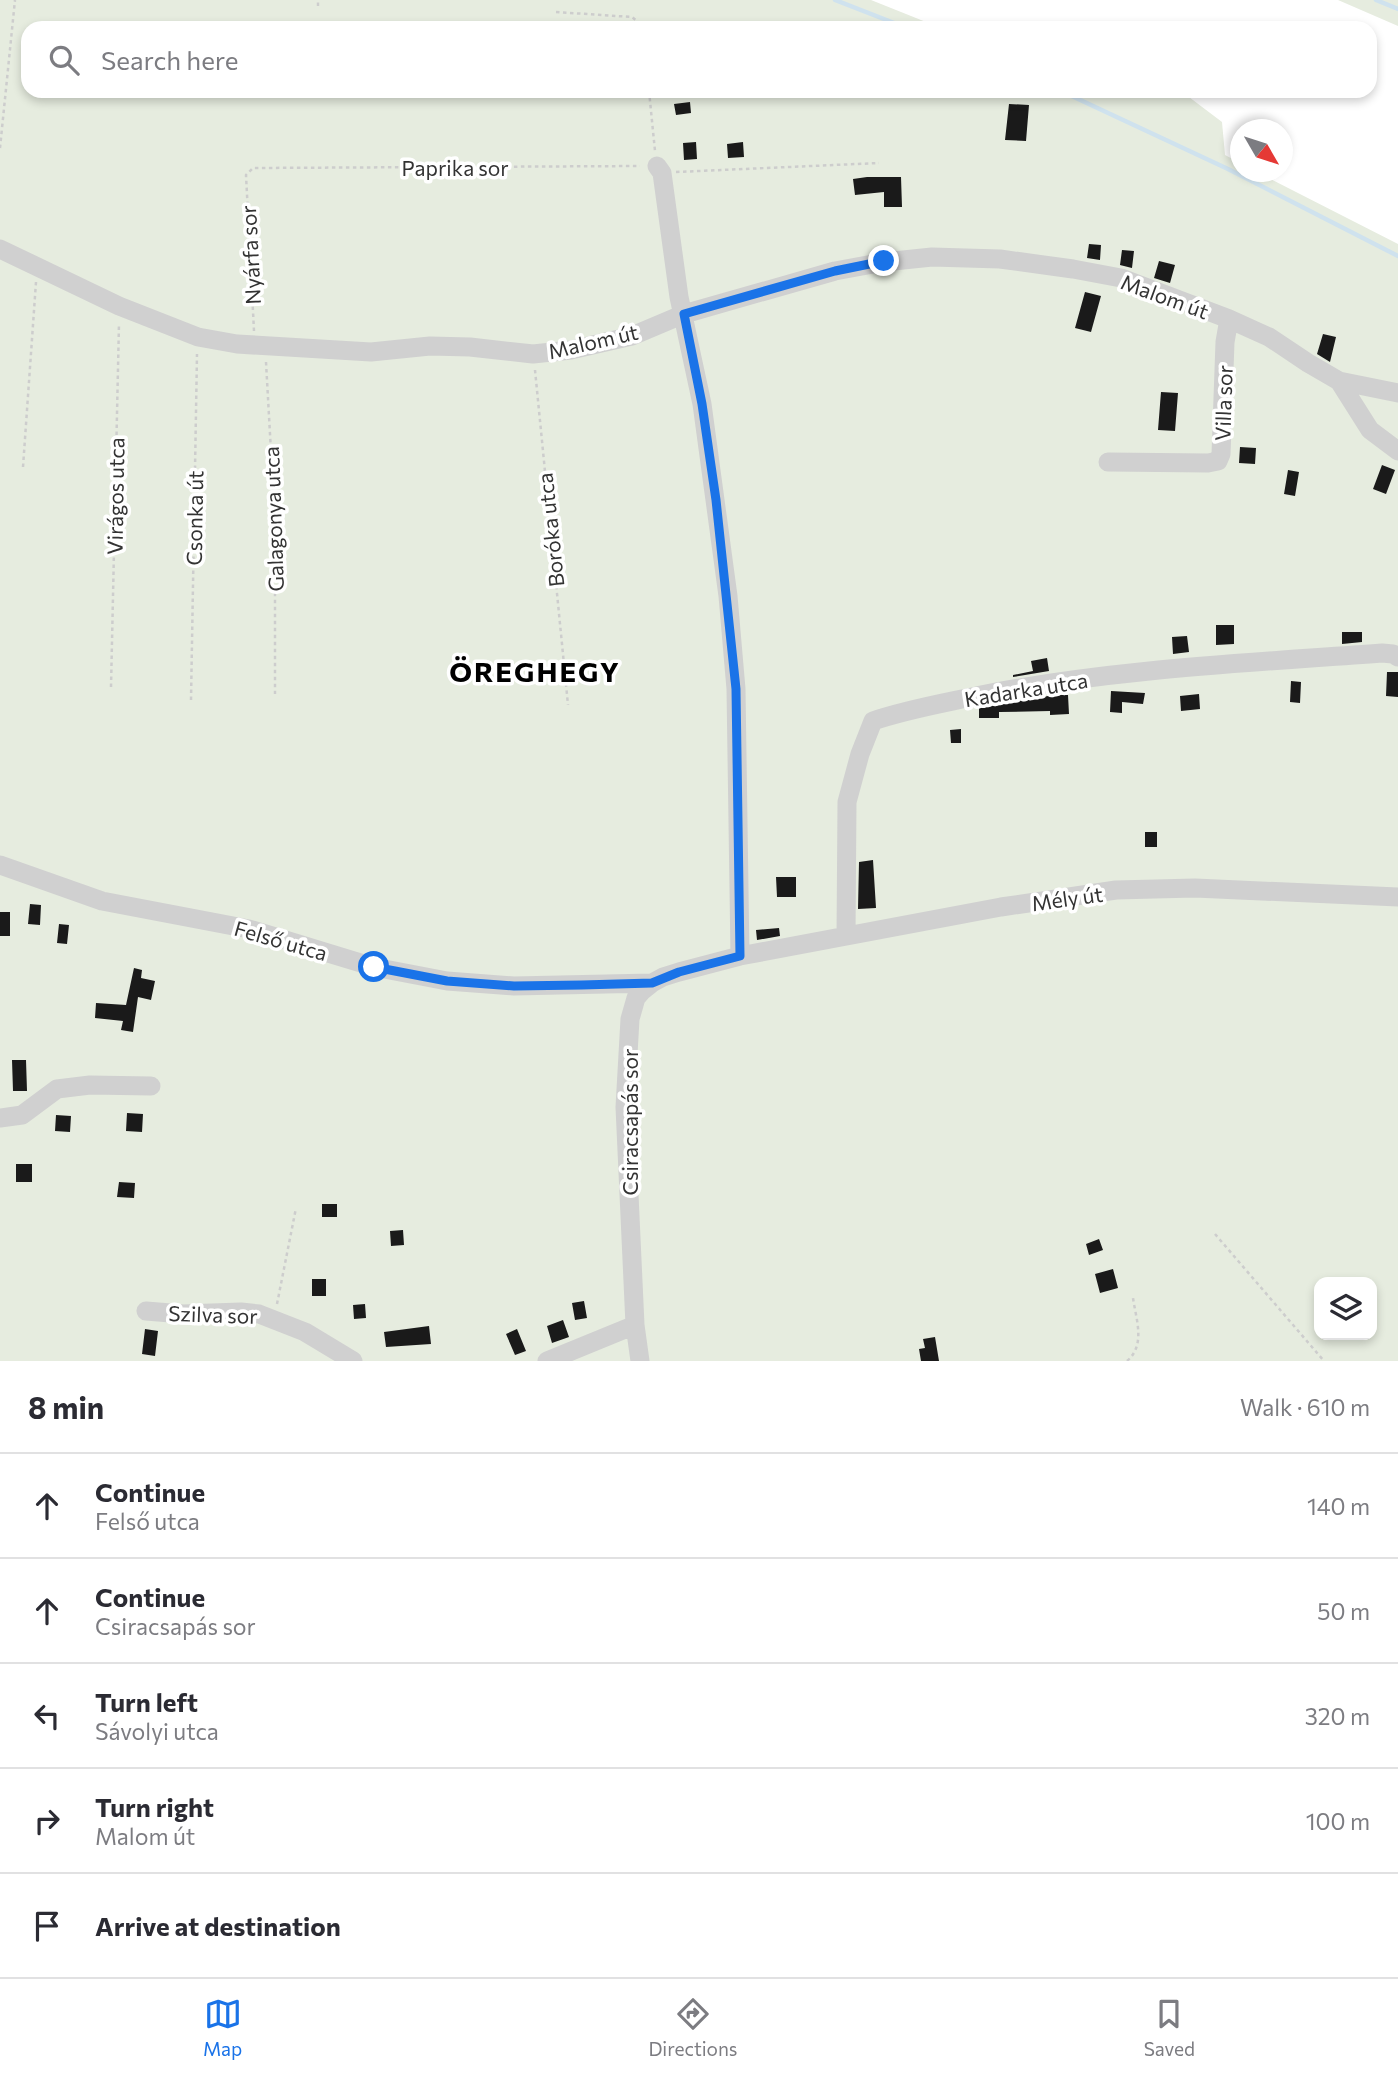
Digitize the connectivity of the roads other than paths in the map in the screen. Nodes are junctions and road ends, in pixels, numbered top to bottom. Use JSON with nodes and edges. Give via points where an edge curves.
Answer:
{"nodes":[{"id":1,"x":659,"y":169,"type":"road end"},
{"id":2,"x":0,"y":249,"type":"edge"},
{"id":3,"x":684,"y":314,"type":"junction"},
{"id":4,"x":1229,"y":319,"type":"junction"},
{"id":5,"x":1339,"y":381,"type":"junction"},
{"id":6,"x":1398,"y":393,"type":"edge"},
{"id":7,"x":1398,"y":451,"type":"edge"},
{"id":8,"x":1108,"y":462,"type":"dead end"},
{"id":9,"x":1398,"y":657,"type":"edge"},
{"id":10,"x":0,"y":865,"type":"edge"},
{"id":11,"x":1398,"y":897,"type":"edge"},
{"id":12,"x":846,"y":936,"type":"junction"},
{"id":13,"x":740,"y":956,"type":"junction"},
{"id":14,"x":652,"y":983,"type":"junction"},
{"id":15,"x":151,"y":1086,"type":"dead end"},
{"id":16,"x":0,"y":1118,"type":"edge"},
{"id":17,"x":146,"y":1311,"type":"dead end"},
{"id":18,"x":635,"y":1325,"type":"junction"},
{"id":19,"x":352,"y":1361,"type":"edge"},
{"id":20,"x":547,"y":1361,"type":"edge"},
{"id":21,"x":640,"y":1361,"type":"edge"}],
"edges":[{"from":1,"to":3,"type":"street"},
{"from":2,"to":3,"type":"street","name":"Malom út","via":[[119,306],[198,337],[237,344],[371,352],[470,347],[533,354],[632,336]]},
{"from":3,"to":4,"type":"street","name":"Malom út","via":[[835,271],[932,257],[1000,259],[1121,278]]},
{"from":3,"to":13,"type":"street","via":[[716,500],[734,663]]},
{"from":4,"to":5,"type":"street","name":"Malom út","via":[[1269,337]]},
{"from":4,"to":8,"type":"street","name":"Villa sor","via":[[1218,461]]},
{"from":5,"to":6,"type":"street"},
{"from":5,"to":7,"type":"street","via":[[1370,429]]},
{"from":9,"to":12,"type":"street","name":"Kadarka utca","via":[[1382,653],[1204,666],[1040,684],[897,712],[873,721],[847,802]]},
{"from":10,"to":14,"type":"street","name":"Felső utca","via":[[102,901],[249,929],[374,967],[447,981],[514,986]]},
{"from":11,"to":12,"type":"street","name":"Mély út","via":[[1195,888],[1116,890]]},
{"from":12,"to":13,"type":"street","name":"Mély út"},
{"from":13,"to":14,"type":"street"},
{"from":14,"to":18,"type":"street","name":"Csiracsapás sor","via":[[636,998],[630,1019],[626,1135]]},
{"from":15,"to":16,"type":"street","via":[[57,1089],[22,1115]]},
{"from":17,"to":19,"type":"street","name":"Szilva sor","via":[[241,1312],[275,1319]]},
{"from":18,"to":20,"type":"street"},
{"from":18,"to":21,"type":"street","name":"Csiracsapás sor"}]}
